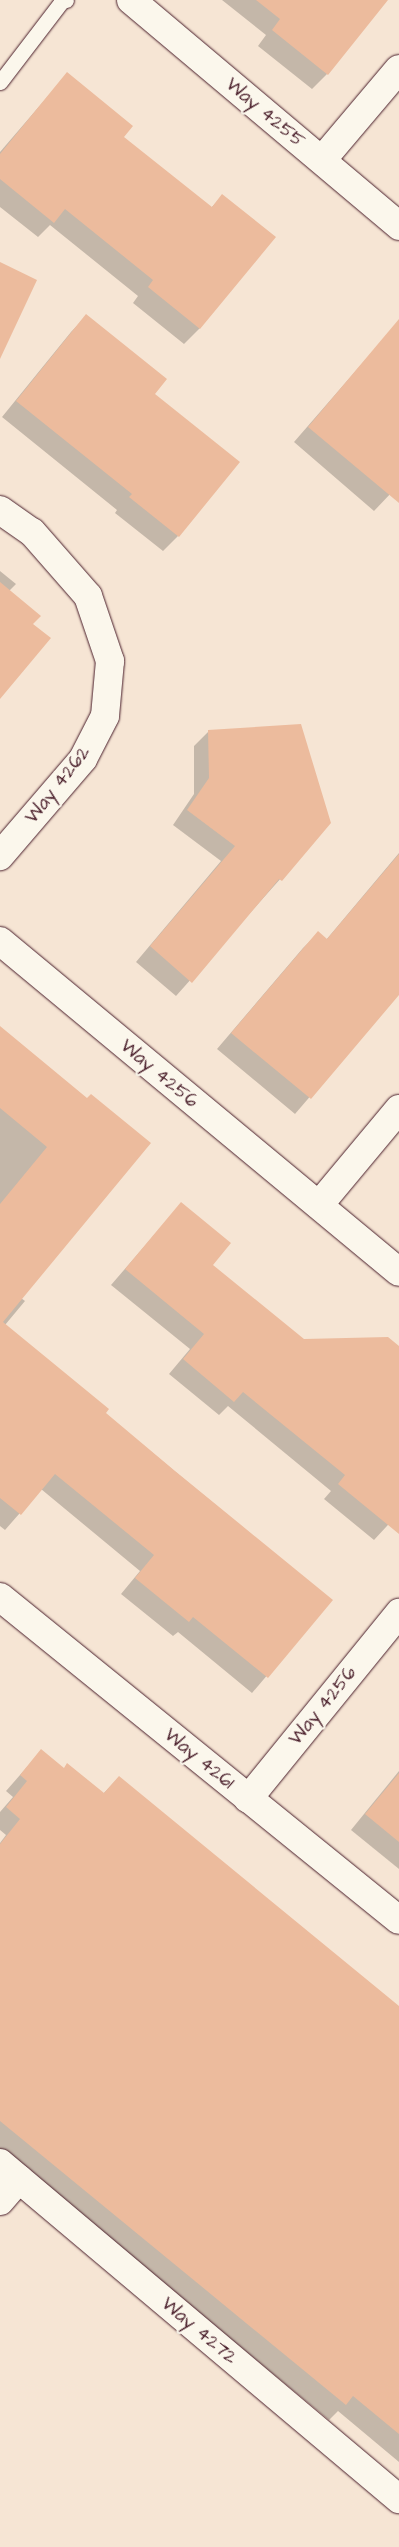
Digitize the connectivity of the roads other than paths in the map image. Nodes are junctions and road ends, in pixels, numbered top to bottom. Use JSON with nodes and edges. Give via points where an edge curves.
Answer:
{"nodes":[{"id":1,"x":66,"y":0,"type":"edge"},
{"id":2,"x":131,"y":0,"type":"edge"},
{"id":3,"x":399,"y":69,"type":"edge"},
{"id":4,"x":0,"y":82,"type":"edge"},
{"id":5,"x":322,"y":160,"type":"junction"},
{"id":6,"x":399,"y":226,"type":"edge"},
{"id":7,"x":0,"y":510,"type":"edge"},
{"id":8,"x":0,"y":856,"type":"edge"},
{"id":9,"x":0,"y":941,"type":"edge"},
{"id":10,"x":399,"y":1109,"type":"edge"},
{"id":11,"x":319,"y":1205,"type":"junction"},
{"id":12,"x":399,"y":1272,"type":"edge"},
{"id":13,"x":0,"y":1597,"type":"edge"},
{"id":14,"x":399,"y":1613,"type":"edge"},
{"id":15,"x":248,"y":1800,"type":"junction"},
{"id":16,"x":399,"y":1920,"type":"edge"},
{"id":17,"x":9,"y":2171,"type":"edge"},
{"id":18,"x":0,"y":2201,"type":"edge"},
{"id":19,"x":399,"y":2499,"type":"edge"}],
"edges":[{"from":1,"to":4,"type":"lane"},
{"from":2,"to":5,"type":"street","name":"Way 4255"},
{"from":3,"to":5,"type":"street"},
{"from":5,"to":6,"type":"street","name":"Way 4255"},
{"from":7,"to":8,"type":"street","name":"Way 4262","via":[[32,532],[88,596],[110,662],[105,716],[83,758]]},
{"from":9,"to":11,"type":"street","name":"Way 4256"},
{"from":10,"to":11,"type":"street"},
{"from":11,"to":12,"type":"street","name":"Way 4256"},
{"from":13,"to":15,"type":"street","name":"Way 4261"},
{"from":14,"to":15,"type":"street","name":"Way 4256"},
{"from":15,"to":16,"type":"street","name":"Way 4261"},
{"from":17,"to":18,"type":"street"},
{"from":17,"to":19,"type":"street","name":"Way 4272"}]}
